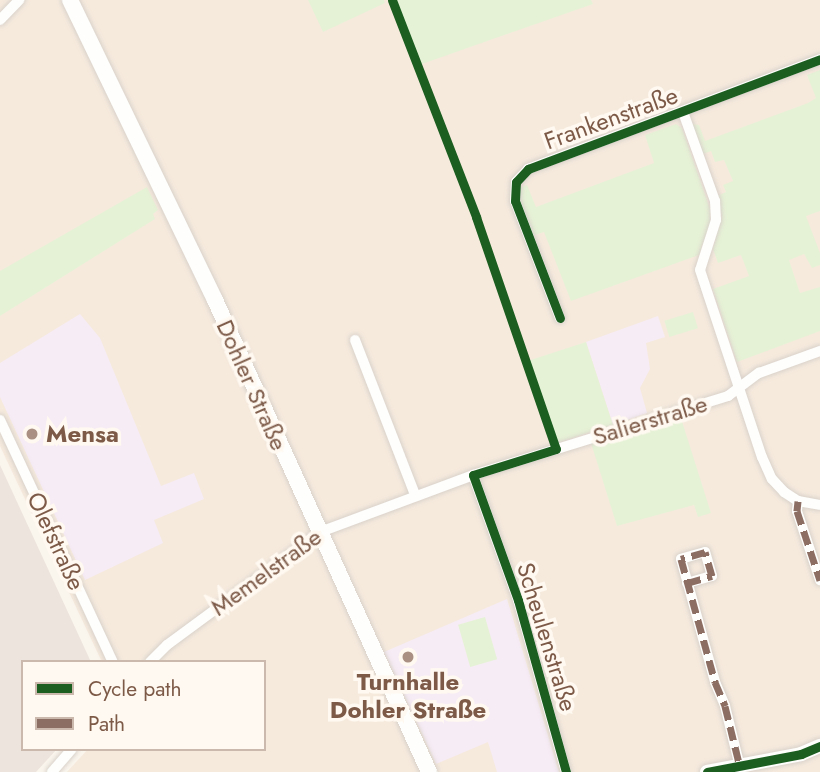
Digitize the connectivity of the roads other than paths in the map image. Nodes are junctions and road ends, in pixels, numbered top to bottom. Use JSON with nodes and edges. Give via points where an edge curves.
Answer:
{"nodes":[{"id":1,"x":19,"y":0,"type":"edge"},
{"id":2,"x":70,"y":0,"type":"edge"},
{"id":3,"x":0,"y":20,"type":"edge"},
{"id":4,"x":820,"y":59,"type":"edge"},
{"id":5,"x":683,"y":112,"type":"junction"},
{"id":6,"x":560,"y":318,"type":"dead end"},
{"id":7,"x":355,"y":340,"type":"dead end"},
{"id":8,"x":820,"y":351,"type":"edge"},
{"id":9,"x":739,"y":389,"type":"junction"},
{"id":10,"x":0,"y":420,"type":"edge"},
{"id":11,"x":473,"y":475,"type":"junction"},
{"id":12,"x":415,"y":495,"type":"junction"},
{"id":13,"x":798,"y":501,"type":"junction"},
{"id":14,"x":820,"y":505,"type":"edge"},
{"id":15,"x":320,"y":532,"type":"junction"},
{"id":16,"x":820,"y":580,"type":"edge"},
{"id":17,"x":687,"y":583,"type":"dead end"},
{"id":18,"x":112,"y":660,"type":"edge"},
{"id":19,"x":152,"y":660,"type":"edge"},
{"id":20,"x":820,"y":746,"type":"edge"},
{"id":21,"x":70,"y":751,"type":"edge"},
{"id":22,"x":740,"y":767,"type":"junction"},
{"id":23,"x":52,"y":772,"type":"edge"},
{"id":24,"x":429,"y":772,"type":"edge"},
{"id":25,"x":566,"y":772,"type":"edge"},
{"id":26,"x":707,"y":772,"type":"edge"}],
"edges":[{"from":1,"to":3,"type":"street"},
{"from":2,"to":15,"type":"main road","name":"Dohler Straße"},
{"from":4,"to":5,"type":"street","name":"Frankenstraße"},
{"from":5,"to":6,"type":"street","name":"Frankenstraße","via":[[528,169],[516,182],[515,201]]},
{"from":5,"to":9,"type":"street","via":[[715,201],[716,220],[700,270]]},
{"from":7,"to":12,"type":"street"},
{"from":8,"to":9,"type":"street","name":"Salierstraße","via":[[759,373]]},
{"from":9,"to":11,"type":"street","name":"Salierstraße"},
{"from":9,"to":13,"type":"street","via":[[767,470],[777,486]]},
{"from":10,"to":18,"type":"street","name":"Olefstraße"},
{"from":11,"to":12,"type":"street","name":"Memelstraße"},
{"from":11,"to":25,"type":"street","name":"Scheulenstraße","via":[[518,600]]},
{"from":12,"to":15,"type":"street","name":"Memelstraße"},
{"from":13,"to":14,"type":"street"},
{"from":13,"to":16,"type":"street"},
{"from":15,"to":19,"type":"street","name":"Memelstraße"},
{"from":15,"to":24,"type":"main road","name":"Dohler Straße"},
{"from":17,"to":22,"type":"street"},
{"from":20,"to":22,"type":"street"},
{"from":21,"to":23,"type":"street"},
{"from":22,"to":26,"type":"street"}]}
